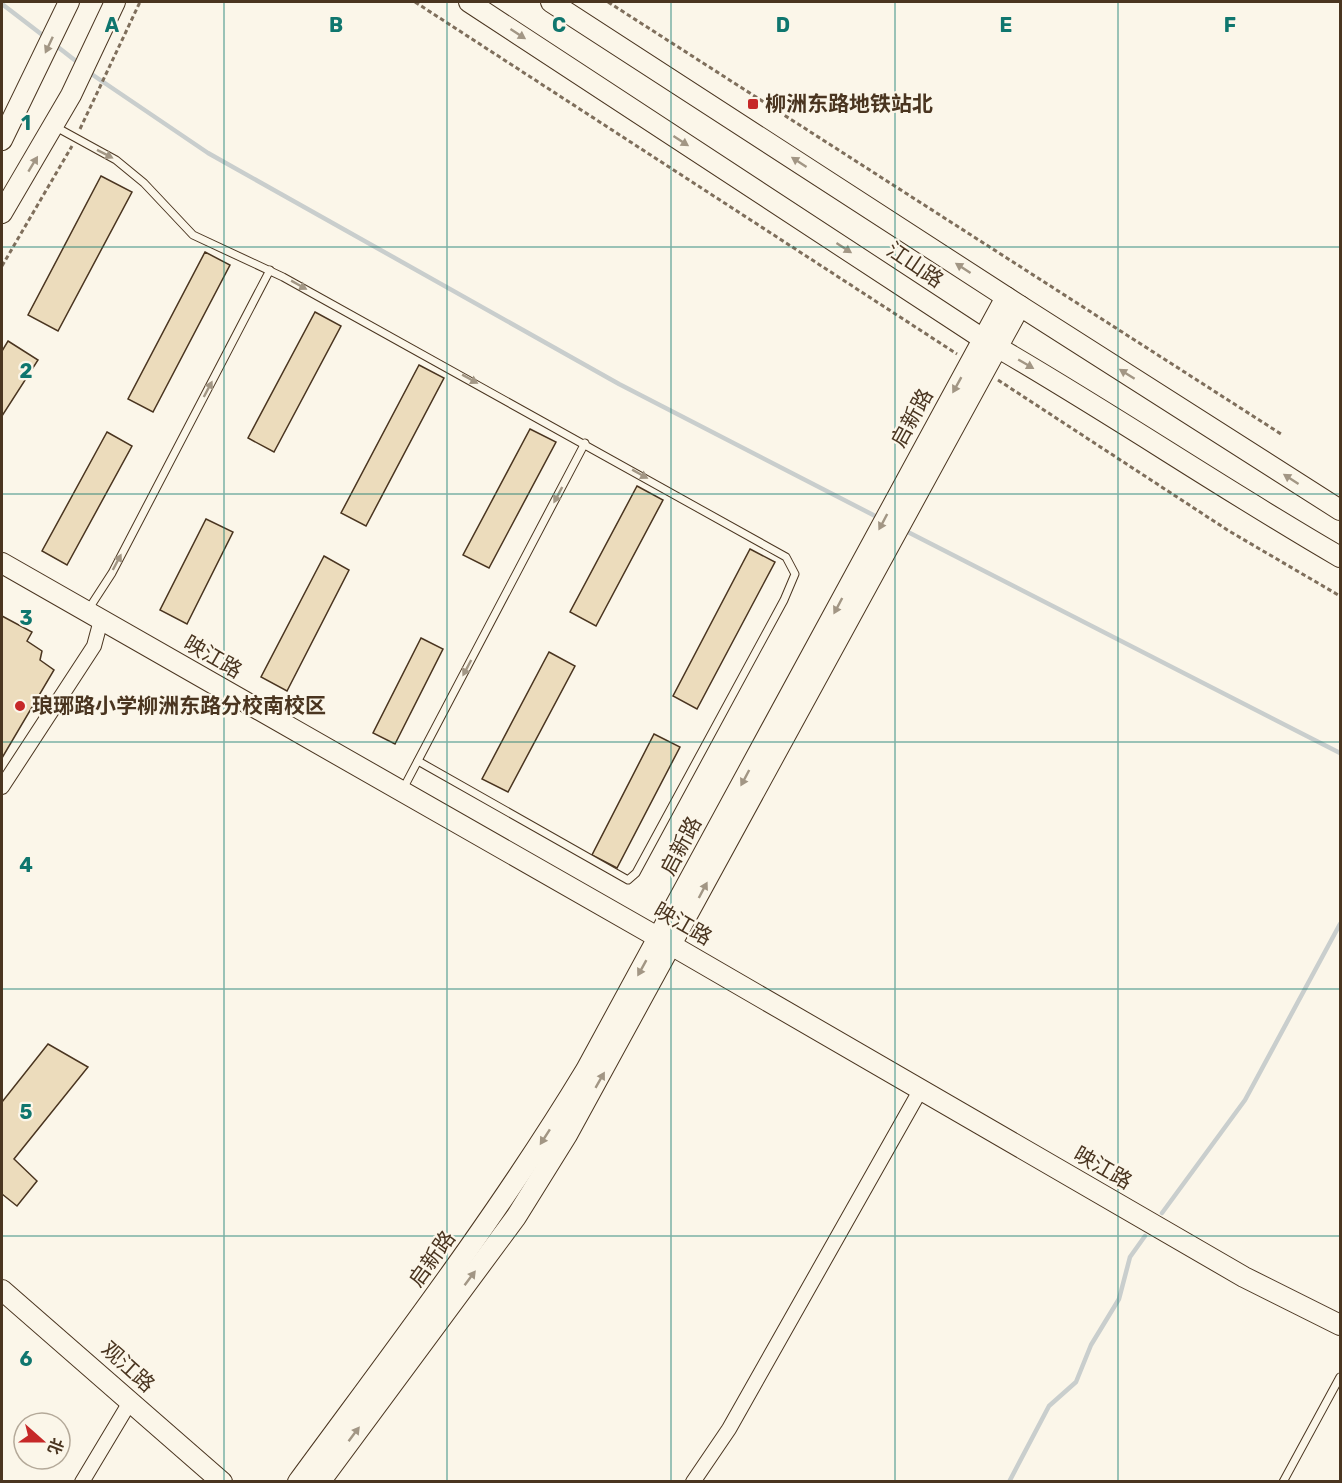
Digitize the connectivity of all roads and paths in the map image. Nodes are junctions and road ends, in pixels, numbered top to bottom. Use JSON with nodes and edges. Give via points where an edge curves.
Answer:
{"nodes":[{"id":1,"x":115,"y":2,"type":"edge"},
{"id":2,"x":140,"y":2,"type":"edge"},
{"id":3,"x":415,"y":2,"type":"edge"},
{"id":4,"x":469,"y":2,"type":"edge"},
{"id":5,"x":551,"y":2,"type":"edge"},
{"id":6,"x":608,"y":2,"type":"edge"},
{"id":7,"x":66,"y":8,"type":"edge"},
{"id":8,"x":54,"y":126,"type":"junction"},
{"id":9,"x":75,"y":138,"type":"junction"},
{"id":10,"x":2,"y":140,"type":"edge"},
{"id":11,"x":2,"y":213,"type":"edge"},
{"id":12,"x":2,"y":266,"type":"edge"},
{"id":13,"x":270,"y":270,"type":"junction"},
{"id":14,"x":1013,"y":302,"type":"junction"},
{"id":15,"x":990,"y":344,"type":"junction"},
{"id":16,"x":977,"y":367,"type":"junction"},
{"id":17,"x":1281,"y":434,"type":"dead end"},
{"id":18,"x":585,"y":443,"type":"junction"},
{"id":19,"x":1341,"y":510,"type":"edge"},
{"id":20,"x":1341,"y":557,"type":"edge"},
{"id":21,"x":2,"y":563,"type":"edge"},
{"id":22,"x":1341,"y":596,"type":"edge"},
{"id":23,"x":94,"y":616,"type":"junction"},
{"id":24,"x":418,"y":761,"type":"junction"},
{"id":25,"x":2,"y":787,"type":"edge"},
{"id":26,"x":402,"y":792,"type":"junction"},
{"id":27,"x":665,"y":942,"type":"junction"},
{"id":28,"x":921,"y":1089,"type":"junction"},
{"id":29,"x":2,"y":1290,"type":"edge"},
{"id":30,"x":1341,"y":1325,"type":"edge"},
{"id":31,"x":1341,"y":1377,"type":"edge"},
{"id":32,"x":130,"y":1402,"type":"junction"},
{"id":33,"x":82,"y":1482,"type":"edge"},
{"id":34,"x":222,"y":1482,"type":"edge"},
{"id":35,"x":298,"y":1482,"type":"edge"},
{"id":36,"x":320,"y":1482,"type":"edge"},
{"id":37,"x":693,"y":1482,"type":"edge"},
{"id":38,"x":1283,"y":1482,"type":"edge"}],
"edges":[{"from":1,"to":8,"type":"street"},
{"from":2,"to":9,"type":"path"},
{"from":3,"to":16,"type":"path"},
{"from":4,"to":15,"type":"street","name":"江山路","one_way":true},
{"from":14,"to":5,"type":"street","name":"江山路","one_way":true},
{"from":6,"to":17,"type":"path"},
{"from":7,"to":10,"type":"street","one_way":true},
{"from":8,"to":9,"type":"lane"},
{"from":11,"to":8,"type":"street","one_way":true},
{"from":9,"to":12,"type":"path"},
{"from":9,"to":13,"type":"lane","one_way":true,"via":[[116,160],[144,183],[193,235]]},
{"from":13,"to":18,"type":"lane","one_way":true},
{"from":23,"to":13,"type":"lane","one_way":true,"via":[[112,573]]},
{"from":14,"to":15,"type":"street","name":"启新路"},
{"from":19,"to":14,"type":"street","name":"江山路","one_way":true},
{"from":15,"to":16,"type":"street","name":"启新路"},
{"from":15,"to":20,"type":"street","name":"江山路","one_way":true},
{"from":16,"to":22,"type":"path","via":[[1229,531]]},
{"from":16,"to":27,"type":"street","name":"启新路"},
{"from":18,"to":24,"type":"lane","one_way":true},
{"from":18,"to":24,"type":"lane","one_way":true,"via":[[786,557],[795,574],[784,600],[636,873],[628,880]]},
{"from":21,"to":23,"type":"street","name":"映江路"},
{"from":23,"to":25,"type":"street","via":[[94,646]]},
{"from":23,"to":26,"type":"street","name":"映江路"},
{"from":24,"to":26,"type":"lane"},
{"from":26,"to":27,"type":"street","name":"映江路"},
{"from":27,"to":28,"type":"street","name":"映江路"},
{"from":27,"to":35,"type":"street","name":"启新路","one_way":true,"via":[[518,1178]]},
{"from":36,"to":27,"type":"street","name":"启新路","one_way":true,"via":[[534,1190],[605,1071]]},
{"from":28,"to":30,"type":"street","name":"映江路","via":[[1244,1277]]},
{"from":28,"to":37,"type":"street","via":[[729,1429]]},
{"from":29,"to":32,"type":"street","name":"观江路"},
{"from":31,"to":38,"type":"lane"},
{"from":32,"to":33,"type":"street"},
{"from":32,"to":34,"type":"street","name":"观江路"}]}
